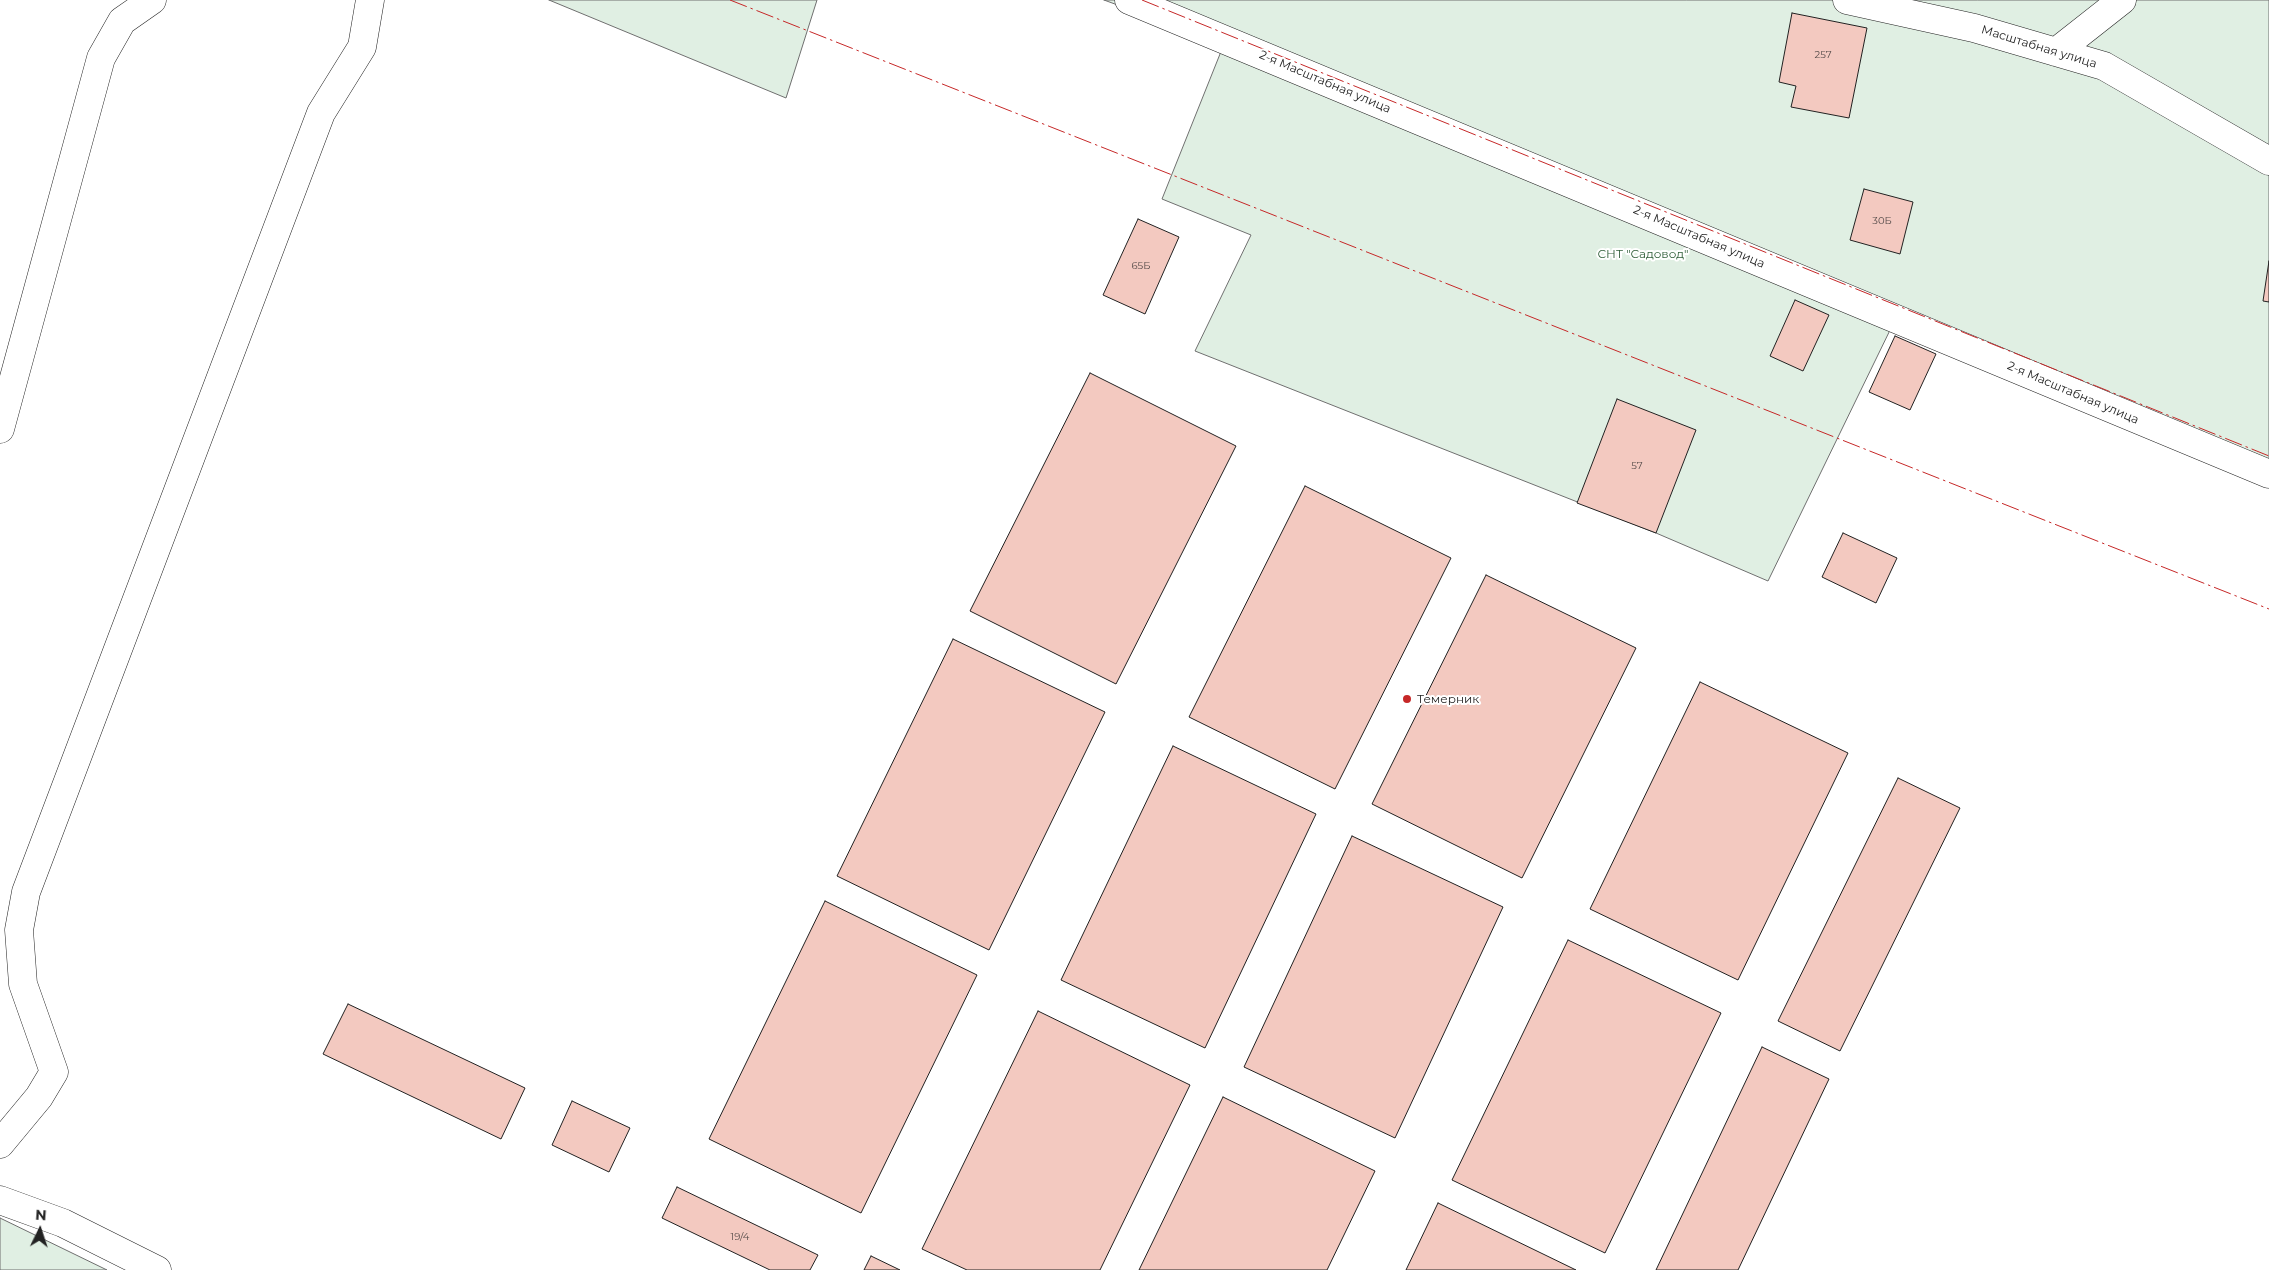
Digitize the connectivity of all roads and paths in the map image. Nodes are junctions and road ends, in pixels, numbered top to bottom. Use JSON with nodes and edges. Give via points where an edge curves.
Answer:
{"nodes":[{"id":1,"x":152,"y":0,"type":"edge"},
{"id":2,"x":370,"y":0,"type":"edge"},
{"id":3,"x":1129,"y":0,"type":"edge"},
{"id":4,"x":1847,"y":0,"type":"edge"},
{"id":5,"x":2122,"y":0,"type":"edge"},
{"id":6,"x":2056,"y":52,"type":"junction"},
{"id":7,"x":2269,"y":161,"type":"edge"},
{"id":8,"x":0,"y":429,"type":"edge"},
{"id":9,"x":2269,"y":474,"type":"edge"},
{"id":10,"x":0,"y":1144,"type":"edge"},
{"id":11,"x":0,"y":1200,"type":"edge"},
{"id":12,"x":157,"y":1270,"type":"edge"}],
"edges":[{"from":1,"to":8,"type":"street","via":[[122,20],[101,58]]},
{"from":2,"to":10,"type":"street","via":[[362,47],[320,113],[26,892],[19,930],[23,984],[54,1072]]},
{"from":3,"to":9,"type":"street","name":"2-я Масштабная улица"},
{"from":4,"to":6,"type":"street","name":"Масштабная улица","via":[[1974,28]]},
{"from":5,"to":6,"type":"street"},
{"from":6,"to":7,"type":"street","name":"Масштабная улица","via":[[2104,66]]},
{"from":11,"to":12,"type":"street","via":[[64,1223]]}]}
